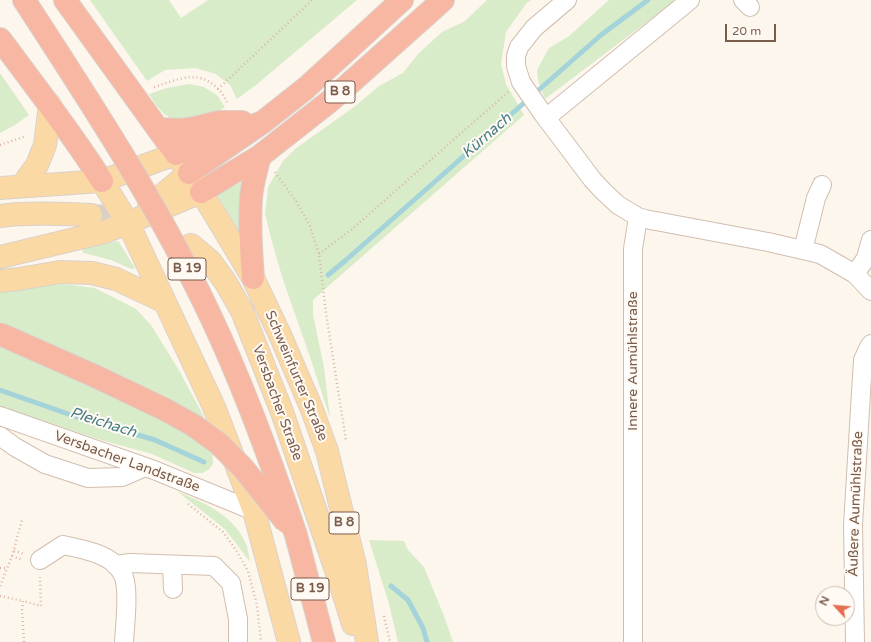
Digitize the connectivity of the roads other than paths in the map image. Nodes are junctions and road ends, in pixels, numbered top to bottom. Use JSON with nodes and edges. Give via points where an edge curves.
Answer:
{"nodes":[{"id":1,"x":24,"y":0,"type":"edge"},
{"id":2,"x":65,"y":0,"type":"edge"},
{"id":3,"x":402,"y":0,"type":"edge"},
{"id":4,"x":443,"y":0,"type":"edge"},
{"id":5,"x":567,"y":0,"type":"edge"},
{"id":6,"x":690,"y":0,"type":"edge"},
{"id":7,"x":0,"y":39,"type":"edge"},
{"id":8,"x":50,"y":105,"type":"junction"},
{"id":9,"x":545,"y":116,"type":"junction"},
{"id":10,"x":263,"y":122,"type":"junction"},
{"id":11,"x":159,"y":129,"type":"junction"},
{"id":12,"x":176,"y":154,"type":"junction"},
{"id":13,"x":267,"y":163,"type":"junction"},
{"id":14,"x":190,"y":173,"type":"junction"},
{"id":15,"x":102,"y":181,"type":"junction"},
{"id":16,"x":822,"y":185,"type":"dead end"},
{"id":17,"x":22,"y":186,"type":"junction"},
{"id":18,"x":0,"y":188,"type":"edge"},
{"id":19,"x":201,"y":192,"type":"junction"},
{"id":20,"x":91,"y":215,"type":"tunnel mouth"},
{"id":21,"x":0,"y":216,"type":"edge"},
{"id":22,"x":638,"y":217,"type":"junction"},
{"id":23,"x":128,"y":223,"type":"junction"},
{"id":24,"x":871,"y":240,"type":"edge"},
{"id":25,"x":191,"y":245,"type":"dead end"},
{"id":26,"x":803,"y":250,"type":"junction"},
{"id":27,"x":0,"y":257,"type":"edge"},
{"id":28,"x":855,"y":274,"type":"junction"},
{"id":29,"x":253,"y":278,"type":"junction"},
{"id":30,"x":0,"y":281,"type":"edge"},
{"id":31,"x":871,"y":291,"type":"edge"},
{"id":32,"x":165,"y":302,"type":"junction"},
{"id":33,"x":0,"y":334,"type":"edge"},
{"id":34,"x":871,"y":344,"type":"edge"},
{"id":35,"x":2,"y":420,"type":"edge"},
{"id":36,"x":0,"y":436,"type":"edge"},
{"id":37,"x":145,"y":467,"type":"junction"},
{"id":38,"x":256,"y":519,"type":"junction"},
{"id":39,"x":289,"y":530,"type":"junction"},
{"id":40,"x":115,"y":564,"type":"junction"},
{"id":41,"x":36,"y":565,"type":"road end"},
{"id":42,"x":172,"y":565,"type":"junction"},
{"id":43,"x":338,"y":576,"type":"junction"},
{"id":44,"x":173,"y":589,"type":"dead end"},
{"id":45,"x":124,"y":642,"type":"edge"},
{"id":46,"x":238,"y":642,"type":"edge"},
{"id":47,"x":289,"y":642,"type":"edge"},
{"id":48,"x":324,"y":642,"type":"edge"},
{"id":49,"x":359,"y":642,"type":"edge"},
{"id":50,"x":367,"y":642,"type":"edge"},
{"id":51,"x":633,"y":642,"type":"edge"},
{"id":52,"x":854,"y":642,"type":"edge"}],
"edges":[{"from":1,"to":39,"type":"highway","number":"B 19","bridge":true,"via":[[128,162],[185,264],[211,316],[246,398],[274,472]]},
{"from":2,"to":11,"type":"highway"},
{"from":3,"to":10,"type":"highway","number":"B 8","via":[[306,88]]},
{"from":4,"to":13,"type":"highway","number":"B 8","via":[[330,101]]},
{"from":5,"to":9,"type":"street","via":[[534,28],[519,47],[516,56],[516,66],[523,85]]},
{"from":6,"to":9,"type":"street"},
{"from":7,"to":8,"type":"highway"},
{"from":8,"to":15,"type":"highway"},
{"from":8,"to":17,"type":"main road","via":[[45,145]]},
{"from":9,"to":22,"type":"street","via":[[596,183],[618,205]]},
{"from":10,"to":11,"type":"highway","via":[[219,122],[181,130]]},
{"from":10,"to":12,"type":"highway","number":"B 8"},
{"from":10,"to":14,"type":"highway","number":"B 8"},
{"from":11,"to":12,"type":"highway"},
{"from":12,"to":14,"type":"main road","name":"Schweinfurter Straße"},
{"from":12,"to":15,"type":"main road"},
{"from":13,"to":19,"type":"highway","number":"B 8"},
{"from":13,"to":29,"type":"highway","number":"B 8","via":[[253,180],[250,236]]},
{"from":14,"to":19,"type":"main road","name":"Schweinfurter Straße"},
{"from":14,"to":23,"type":"main road","number":"B 8"},
{"from":15,"to":17,"type":"main road"},
{"from":15,"to":23,"type":"main road"},
{"from":16,"to":26,"type":"street","via":[[816,198]]},
{"from":17,"to":18,"type":"main road"},
{"from":19,"to":23,"type":"main road","number":"B 8"},
{"from":19,"to":29,"type":"main road","name":"Schweinfurter Straße"},
{"from":20,"to":21,"type":"main road"},
{"from":22,"to":26,"type":"street"},
{"from":22,"to":51,"type":"street","name":"Innere Aumühlstraße","via":[[633,249]]},
{"from":23,"to":27,"type":"main road","via":[[104,232]]},
{"from":23,"to":32,"type":"main road"},
{"from":24,"to":28,"type":"street","via":[[866,258]]},
{"from":25,"to":43,"type":"main road","name":"Versbacher Straße","via":[[211,262],[242,311],[282,412]]},
{"from":26,"to":28,"type":"street","via":[[820,254]]},
{"from":28,"to":31,"type":"street"},
{"from":29,"to":50,"type":"main road","name":"Schweinfurter Straße","number":"B 8","via":[[311,407],[327,451],[355,565]]},
{"from":30,"to":32,"type":"main road","via":[[60,272],[92,272],[116,279]]},
{"from":32,"to":38,"type":"main road","via":[[214,407]]},
{"from":33,"to":39,"type":"highway","number":"B 19","bridge":true,"via":[[125,390],[193,425],[218,443],[243,468]]},
{"from":34,"to":52,"type":"street","name":"Äußere Aumühlstraße","via":[[863,360],[853,525]]},
{"from":35,"to":37,"type":"street","name":"Versbacher Landstraße"},
{"from":36,"to":37,"type":"street","via":[[45,464],[88,478],[122,477]]},
{"from":37,"to":38,"type":"street","name":"Versbacher Landstraße"},
{"from":38,"to":39,"type":"main road"},
{"from":38,"to":47,"type":"main road"},
{"from":39,"to":43,"type":"main road","via":[[314,544]]},
{"from":39,"to":48,"type":"highway","number":"B 19"},
{"from":40,"to":41,"type":"street","via":[[87,551],[63,545]]},
{"from":40,"to":42,"type":"street"},
{"from":40,"to":45,"type":"street","via":[[123,576],[126,594]]},
{"from":42,"to":44,"type":"street"},
{"from":42,"to":46,"type":"street","via":[[214,566],[231,583],[238,619]]},
{"from":43,"to":49,"type":"main road"}]}
